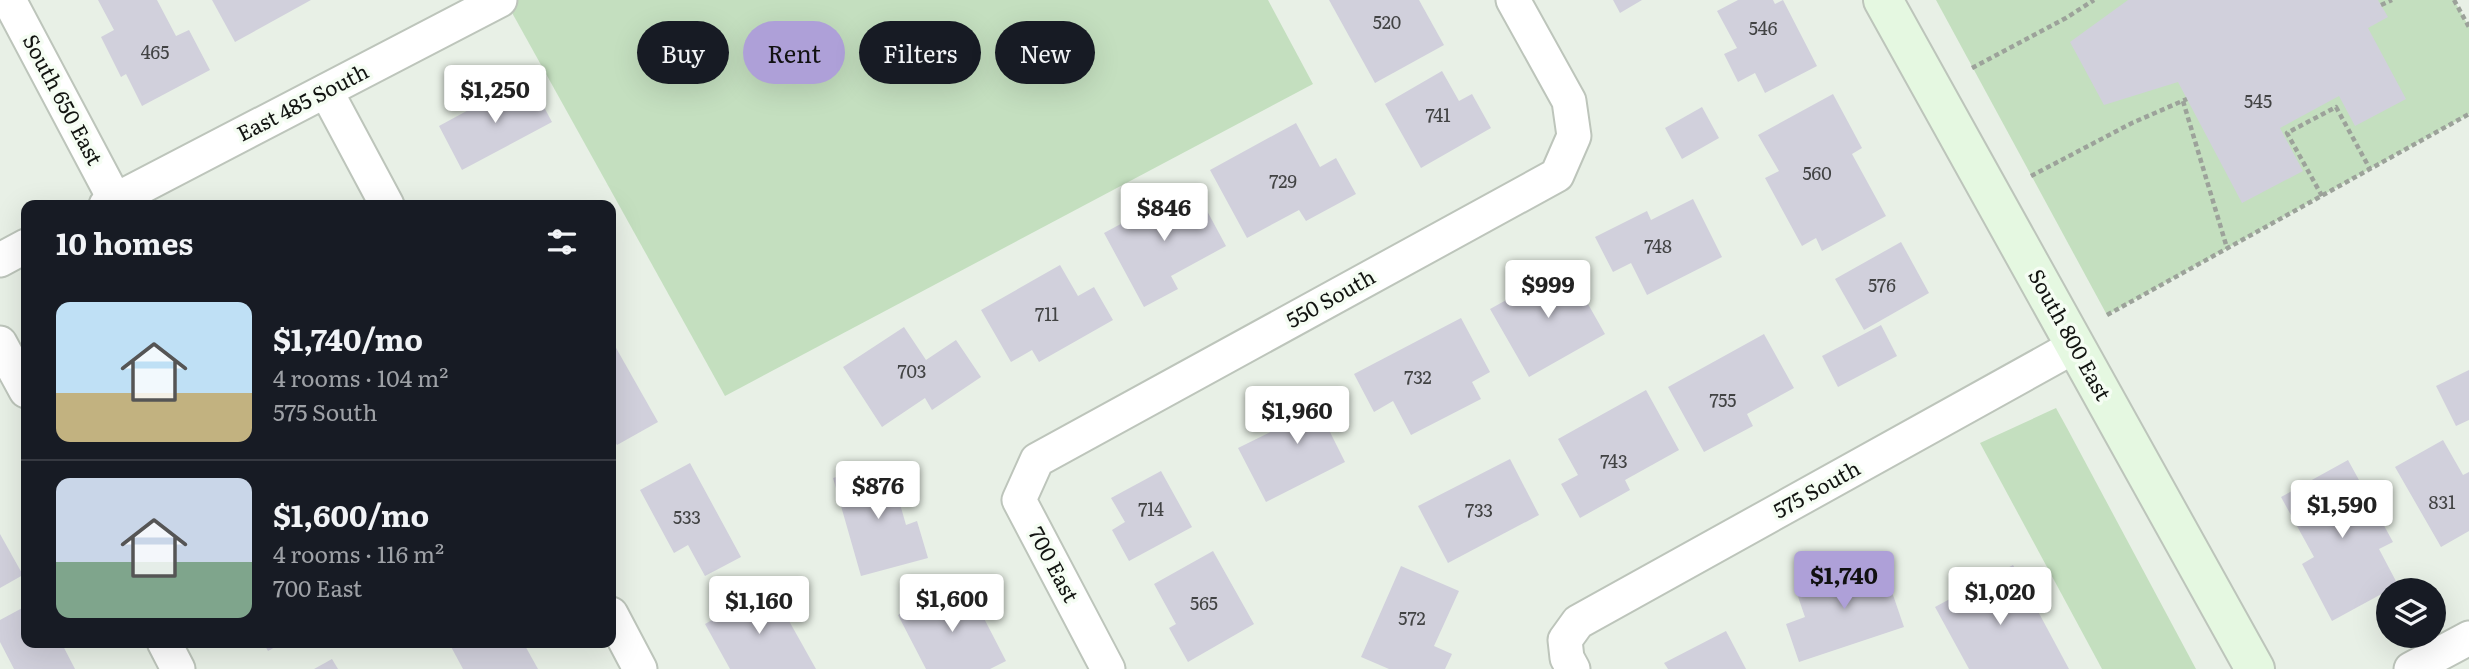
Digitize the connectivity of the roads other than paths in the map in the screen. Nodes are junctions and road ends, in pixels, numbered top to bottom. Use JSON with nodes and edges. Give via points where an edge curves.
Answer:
{"nodes":[{"id":1,"x":9,"y":0,"type":"edge"},
{"id":2,"x":500,"y":0,"type":"edge"},
{"id":3,"x":1513,"y":0,"type":"edge"},
{"id":4,"x":1883,"y":0,"type":"edge"},
{"id":5,"x":326,"y":91,"type":"junction"},
{"id":6,"x":110,"y":200,"type":"edge"},
{"id":7,"x":115,"y":200,"type":"edge"},
{"id":8,"x":384,"y":200,"type":"edge"},
{"id":9,"x":21,"y":249,"type":"edge"},
{"id":10,"x":0,"y":260,"type":"edge"},
{"id":11,"x":0,"y":343,"type":"edge"},
{"id":12,"x":2075,"y":346,"type":"junction"},
{"id":13,"x":21,"y":382,"type":"edge"},
{"id":14,"x":1037,"y":460,"type":"joint"},
{"id":15,"x":616,"y":623,"type":"edge"},
{"id":16,"x":2469,"y":638,"type":"edge"},
{"id":17,"x":167,"y":648,"type":"edge"},
{"id":18,"x":1569,"y":654,"type":"edge"},
{"id":19,"x":178,"y":669,"type":"edge"},
{"id":20,"x":640,"y":669,"type":"edge"},
{"id":21,"x":1108,"y":669,"type":"edge"},
{"id":22,"x":2255,"y":669,"type":"edge"},
{"id":23,"x":2411,"y":669,"type":"edge"}],
"edges":[{"from":1,"to":6,"type":"street","name":"South 650 East"},
{"from":2,"to":5,"type":"street","name":"East 485 South"},
{"from":3,"to":14,"type":"street","name":"550 South","via":[[1569,101],[1574,136],[1556,175]]},
{"from":4,"to":12,"type":"main road","name":"South 800 East"},
{"from":5,"to":7,"type":"street","name":"East 485 South"},
{"from":5,"to":8,"type":"street"},
{"from":9,"to":10,"type":"street"},
{"from":11,"to":13,"type":"street"},
{"from":12,"to":18,"type":"street","name":"575 South","via":[[1578,622]]},
{"from":12,"to":22,"type":"main road","name":"South 800 East"},
{"from":14,"to":21,"type":"street","name":"700 East","via":[[1019,500]]},
{"from":15,"to":20,"type":"street"},
{"from":16,"to":23,"type":"street"},
{"from":17,"to":19,"type":"street"}]}
